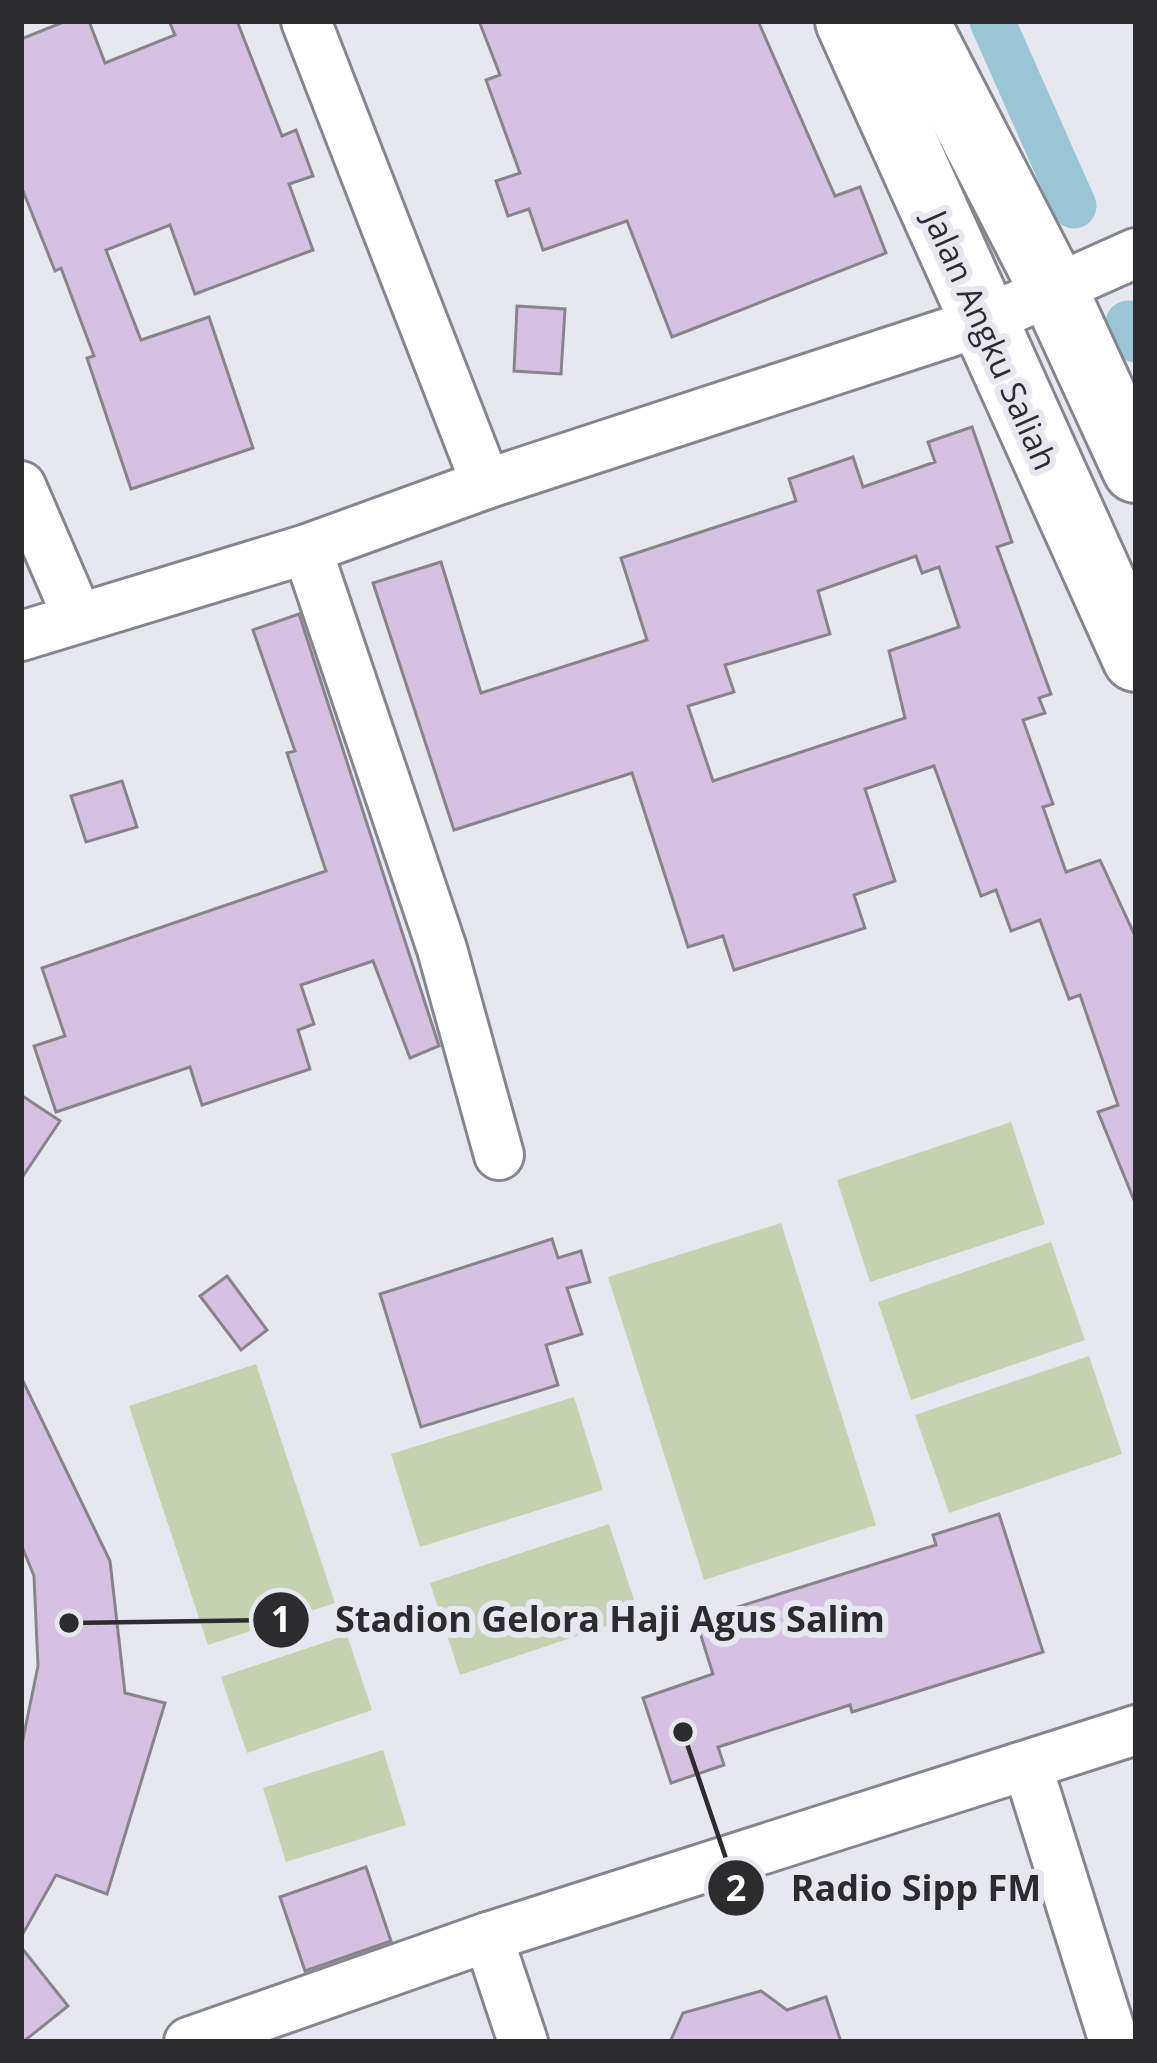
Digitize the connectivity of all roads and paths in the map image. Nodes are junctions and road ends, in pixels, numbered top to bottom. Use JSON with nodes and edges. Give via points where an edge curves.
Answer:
{"nodes":[{"id":1,"x":306,"y":21,"type":"edge"},
{"id":2,"x":849,"y":21,"type":"edge"},
{"id":3,"x":915,"y":21,"type":"edge"},
{"id":4,"x":1136,"y":253,"type":"edge"},
{"id":5,"x":1055,"y":293,"type":"junction"},
{"id":6,"x":981,"y":322,"type":"junction"},
{"id":7,"x":1136,"y":469,"type":"edge"},
{"id":8,"x":486,"y":484,"type":"junction"},
{"id":9,"x":21,"y":486,"type":"edge"},
{"id":10,"x":308,"y":549,"type":"junction"},
{"id":11,"x":78,"y":618,"type":"junction"},
{"id":12,"x":21,"y":637,"type":"edge"},
{"id":13,"x":1136,"y":658,"type":"edge"},
{"id":14,"x":499,"y":1155,"type":"dead end"},
{"id":15,"x":1136,"y":1730,"type":"edge"},
{"id":16,"x":1028,"y":1768,"type":"junction"},
{"id":17,"x":488,"y":1937,"type":"junction"},
{"id":18,"x":189,"y":2042,"type":"edge"},
{"id":19,"x":523,"y":2042,"type":"edge"},
{"id":20,"x":1114,"y":2042,"type":"edge"}],
"edges":[{"from":1,"to":8,"type":"street"},
{"from":2,"to":6,"type":"main road","name":"Jalan Angku Saliah"},
{"from":3,"to":5,"type":"main road"},
{"from":4,"to":5,"type":"street"},
{"from":5,"to":6,"type":"street"},
{"from":5,"to":7,"type":"main road"},
{"from":6,"to":8,"type":"street"},
{"from":6,"to":13,"type":"main road","name":"Jalan Angku Saliah"},
{"from":8,"to":10,"type":"street"},
{"from":9,"to":11,"type":"street"},
{"from":10,"to":11,"type":"street"},
{"from":10,"to":14,"type":"street","via":[[442,949]]},
{"from":11,"to":12,"type":"street"},
{"from":15,"to":16,"type":"street"},
{"from":16,"to":17,"type":"street"},
{"from":16,"to":20,"type":"street"},
{"from":17,"to":18,"type":"street"},
{"from":17,"to":19,"type":"street"}]}
